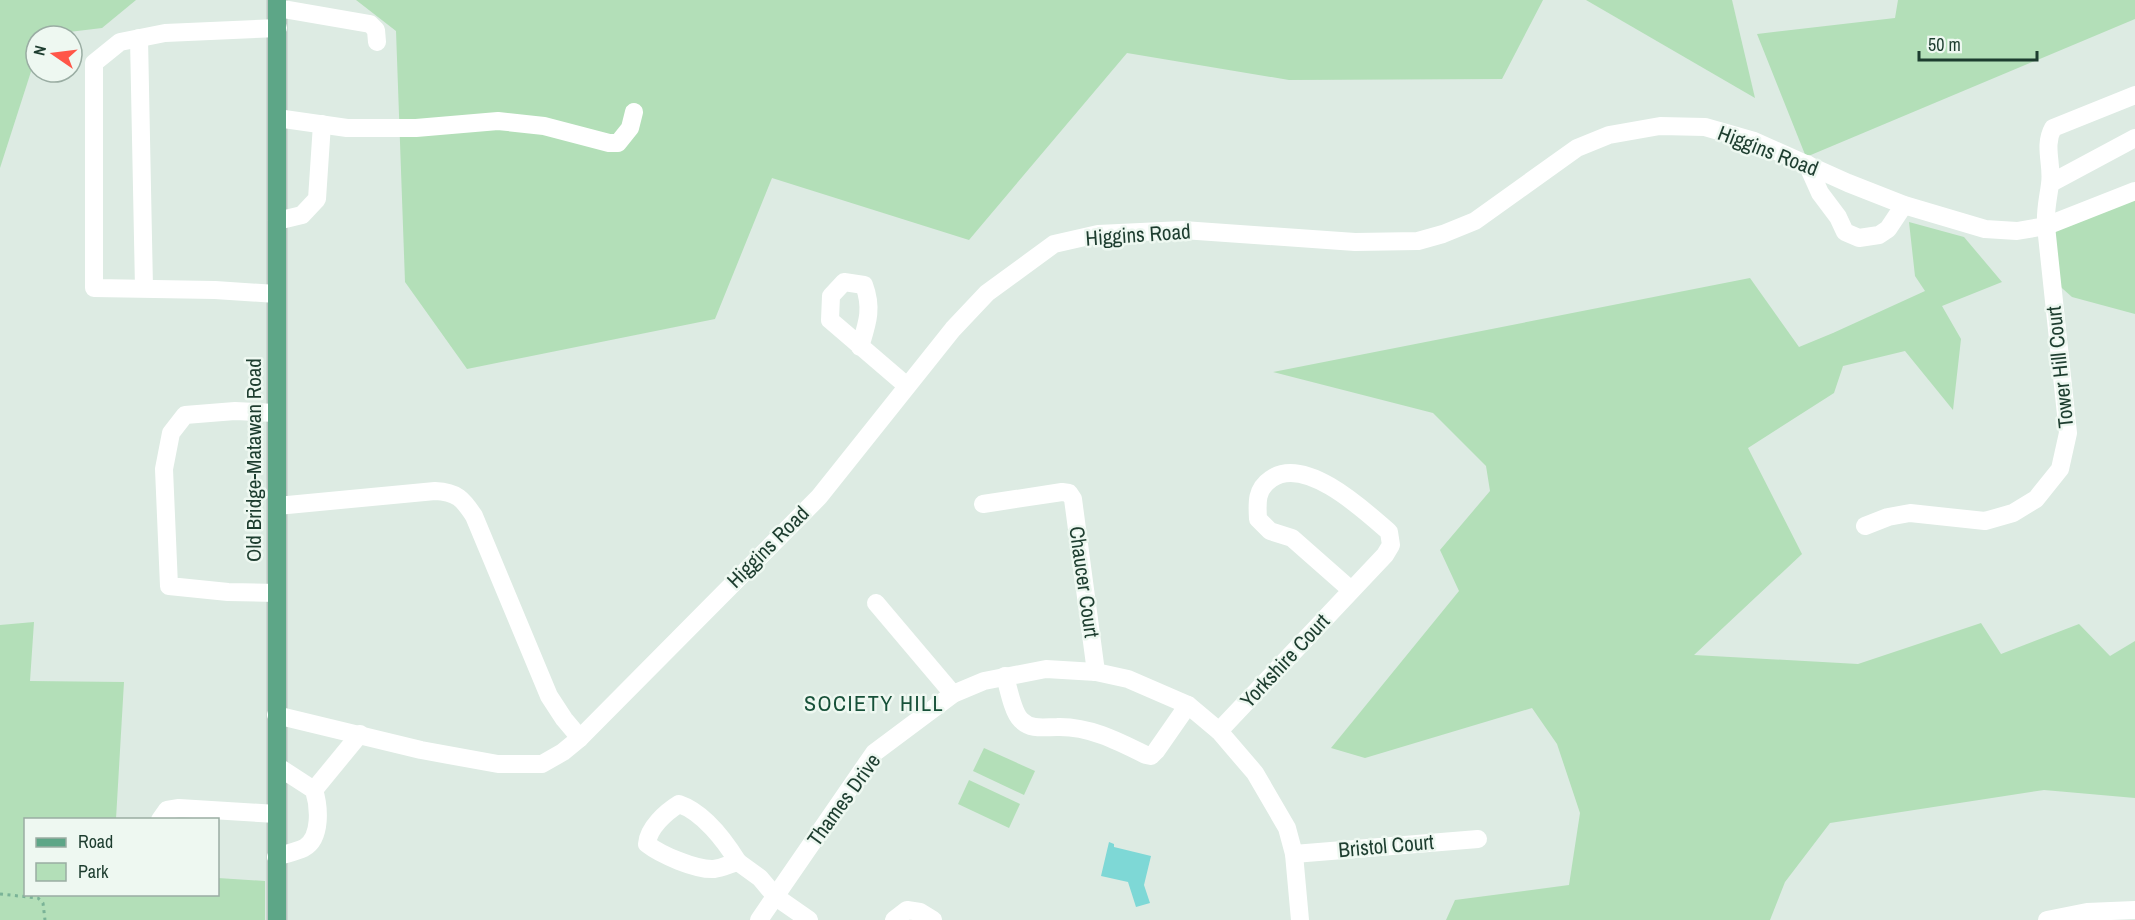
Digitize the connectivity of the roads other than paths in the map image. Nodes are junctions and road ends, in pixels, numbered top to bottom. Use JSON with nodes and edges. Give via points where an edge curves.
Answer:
{"nodes":[{"id":1,"x":277,"y":4,"type":"edge"},
{"id":2,"x":278,"y":28,"type":"junction"},
{"id":3,"x":139,"y":38,"type":"junction"},
{"id":4,"x":377,"y":42,"type":"dead end"},
{"id":5,"x":2135,"y":95,"type":"edge"},
{"id":6,"x":634,"y":112,"type":"dead end"},
{"id":7,"x":277,"y":118,"type":"junction"},
{"id":8,"x":322,"y":124,"type":"junction"},
{"id":9,"x":2135,"y":138,"type":"edge"},
{"id":10,"x":1807,"y":164,"type":"junction"},
{"id":11,"x":2051,"y":183,"type":"junction"},
{"id":12,"x":2135,"y":191,"type":"edge"},
{"id":13,"x":1904,"y":205,"type":"junction"},
{"id":14,"x":277,"y":221,"type":"junction"},
{"id":15,"x":2046,"y":226,"type":"junction"},
{"id":16,"x":144,"y":288,"type":"junction"},
{"id":17,"x":276,"y":294,"type":"junction"},
{"id":18,"x":860,"y":347,"type":"dead end"},
{"id":19,"x":907,"y":386,"type":"junction"},
{"id":20,"x":276,"y":413,"type":"junction"},
{"id":21,"x":984,"y":504,"type":"dead end"},
{"id":22,"x":277,"y":506,"type":"junction"},
{"id":23,"x":1865,"y":526,"type":"dead end"},
{"id":24,"x":1351,"y":590,"type":"junction"},
{"id":25,"x":277,"y":593,"type":"junction"},
{"id":26,"x":876,"y":603,"type":"dead end"},
{"id":27,"x":1096,"y":672,"type":"junction"},
{"id":28,"x":1005,"y":676,"type":"junction"},
{"id":29,"x":953,"y":694,"type":"junction"},
{"id":30,"x":1188,"y":705,"type":"junction"},
{"id":31,"x":276,"y":715,"type":"junction"},
{"id":32,"x":1219,"y":731,"type":"junction"},
{"id":33,"x":360,"y":734,"type":"junction"},
{"id":34,"x":580,"y":738,"type":"junction"},
{"id":35,"x":277,"y":766,"type":"junction"},
{"id":36,"x":314,"y":790,"type":"junction"},
{"id":37,"x":276,"y":814,"type":"junction"},
{"id":38,"x":161,"y":818,"type":"edge"},
{"id":39,"x":1478,"y":839,"type":"dead end"},
{"id":40,"x":1294,"y":854,"type":"junction"},
{"id":41,"x":276,"y":857,"type":"junction"},
{"id":42,"x":738,"y":862,"type":"junction"},
{"id":43,"x":776,"y":897,"type":"junction"},
{"id":44,"x":2135,"y":910,"type":"edge"},
{"id":45,"x":277,"y":920,"type":"edge"},
{"id":46,"x":759,"y":920,"type":"edge"},
{"id":47,"x":809,"y":920,"type":"edge"},
{"id":48,"x":894,"y":920,"type":"edge"},
{"id":49,"x":933,"y":920,"type":"edge"},
{"id":50,"x":1300,"y":920,"type":"edge"},
{"id":51,"x":2047,"y":920,"type":"edge"}],
"edges":[{"from":1,"to":2,"type":"main road","name":"Old Bridge-Matawan Road"},
{"from":1,"to":4,"type":"street","via":[[370,24],[376,30]]},
{"from":2,"to":3,"type":"street","via":[[165,33]]},
{"from":2,"to":7,"type":"main road","name":"Old Bridge-Matawan Road"},
{"from":3,"to":16,"type":"street"},
{"from":3,"to":16,"type":"street","via":[[120,42],[94,63],[94,288]]},
{"from":5,"to":11,"type":"street","name":"Tower Hill Court","via":[[2054,128],[2048,147]]},
{"from":6,"to":8,"type":"street","via":[[630,128],[618,143],[544,126],[498,121],[416,128]]},
{"from":7,"to":8,"type":"street"},
{"from":7,"to":14,"type":"main road","name":"Old Bridge-Matawan Road"},
{"from":8,"to":14,"type":"street","via":[[317,199],[302,214]]},
{"from":9,"to":11,"type":"street"},
{"from":10,"to":13,"type":"street","name":"Higgins Road"},
{"from":10,"to":13,"type":"street","via":[[1845,232],[1859,238],[1879,235],[1888,229]]},
{"from":10,"to":19,"type":"street","name":"Higgins Road","via":[[1721,130],[1660,126],[1609,135],[1576,148],[1475,221],[1418,241],[1354,242],[1183,230],[1098,234],[1054,244],[987,292]]},
{"from":11,"to":15,"type":"street","name":"Tower Hill Court"},
{"from":12,"to":15,"type":"street","name":"Higgins Road"},
{"from":13,"to":15,"type":"street","name":"Higgins Road","via":[[1985,229],[2017,231]]},
{"from":14,"to":17,"type":"main road","name":"Old Bridge-Matawan Road"},
{"from":15,"to":23,"type":"street","name":"Tower Hill Court","via":[[2068,433],[2060,469],[2036,499],[2013,513],[1985,521],[1910,513]]},
{"from":16,"to":17,"type":"street"},
{"from":17,"to":20,"type":"main road","name":"Old Bridge-Matawan Road"},
{"from":18,"to":19,"type":"street"},
{"from":19,"to":34,"type":"street","name":"Higgins Road","via":[[819,496]]},
{"from":20,"to":22,"type":"main road","name":"Old Bridge-Matawan Road"},
{"from":20,"to":25,"type":"street","via":[[236,411],[185,416],[171,433],[164,469],[169,586]]},
{"from":21,"to":27,"type":"street","name":"Chaucer Court","via":[[1069,493],[1073,499]]},
{"from":22,"to":25,"type":"main road","name":"Old Bridge-Matawan Road"},
{"from":22,"to":34,"type":"street","via":[[435,491],[447,491],[463,500],[474,516],[549,696]]},
{"from":24,"to":24,"type":"street","name":"Yorkshire Court","via":[[1292,538],[1270,531],[1258,519],[1256,501],[1264,483],[1280,472],[1298,473],[1339,490],[1389,532],[1390,545],[1385,555]]},
{"from":24,"to":32,"type":"street","name":"Yorkshire Court"},
{"from":25,"to":31,"type":"main road","name":"Old Bridge-Matawan Road"},
{"from":26,"to":29,"type":"street"},
{"from":27,"to":28,"type":"street","name":"Thames Drive","via":[[1046,669]]},
{"from":27,"to":30,"type":"street","name":"Thames Drive","via":[[1137,683]]},
{"from":28,"to":29,"type":"street","name":"Thames Drive"},
{"from":28,"to":30,"type":"street","via":[[1017,716],[1030,726],[1084,729],[1151,756]]},
{"from":29,"to":43,"type":"street","name":"Thames Drive","via":[[874,753]]},
{"from":30,"to":32,"type":"street","name":"Thames Drive"},
{"from":31,"to":33,"type":"street","name":"Higgins Road"},
{"from":31,"to":35,"type":"main road","name":"Old Bridge-Matawan Road"},
{"from":32,"to":40,"type":"street","name":"Thames Drive","via":[[1255,773],[1287,828]]},
{"from":33,"to":34,"type":"street","name":"Higgins Road","via":[[471,760],[520,765],[542,764]]},
{"from":33,"to":36,"type":"street"},
{"from":35,"to":36,"type":"street"},
{"from":35,"to":37,"type":"main road","name":"Old Bridge-Matawan Road"},
{"from":36,"to":41,"type":"street","via":[[318,804],[315,835],[306,847]]},
{"from":37,"to":38,"type":"street","via":[[179,808],[167,810]]},
{"from":37,"to":41,"type":"main road","name":"Old Bridge-Matawan Road"},
{"from":39,"to":40,"type":"street","name":"Bristol Court"},
{"from":40,"to":50,"type":"street","name":"Thames Drive"},
{"from":41,"to":45,"type":"main road","name":"Old Bridge-Matawan Road"},
{"from":42,"to":42,"type":"street","via":[[724,839],[688,807],[679,804],[647,835],[647,843],[656,851],[698,867],[715,869]]},
{"from":42,"to":43,"type":"street","via":[[760,878]]},
{"from":43,"to":46,"type":"street","name":"Thames Drive"},
{"from":43,"to":47,"type":"street"},
{"from":44,"to":51,"type":"street","via":[[2087,912]]},
{"from":48,"to":49,"type":"street","via":[[907,910]]}]}
